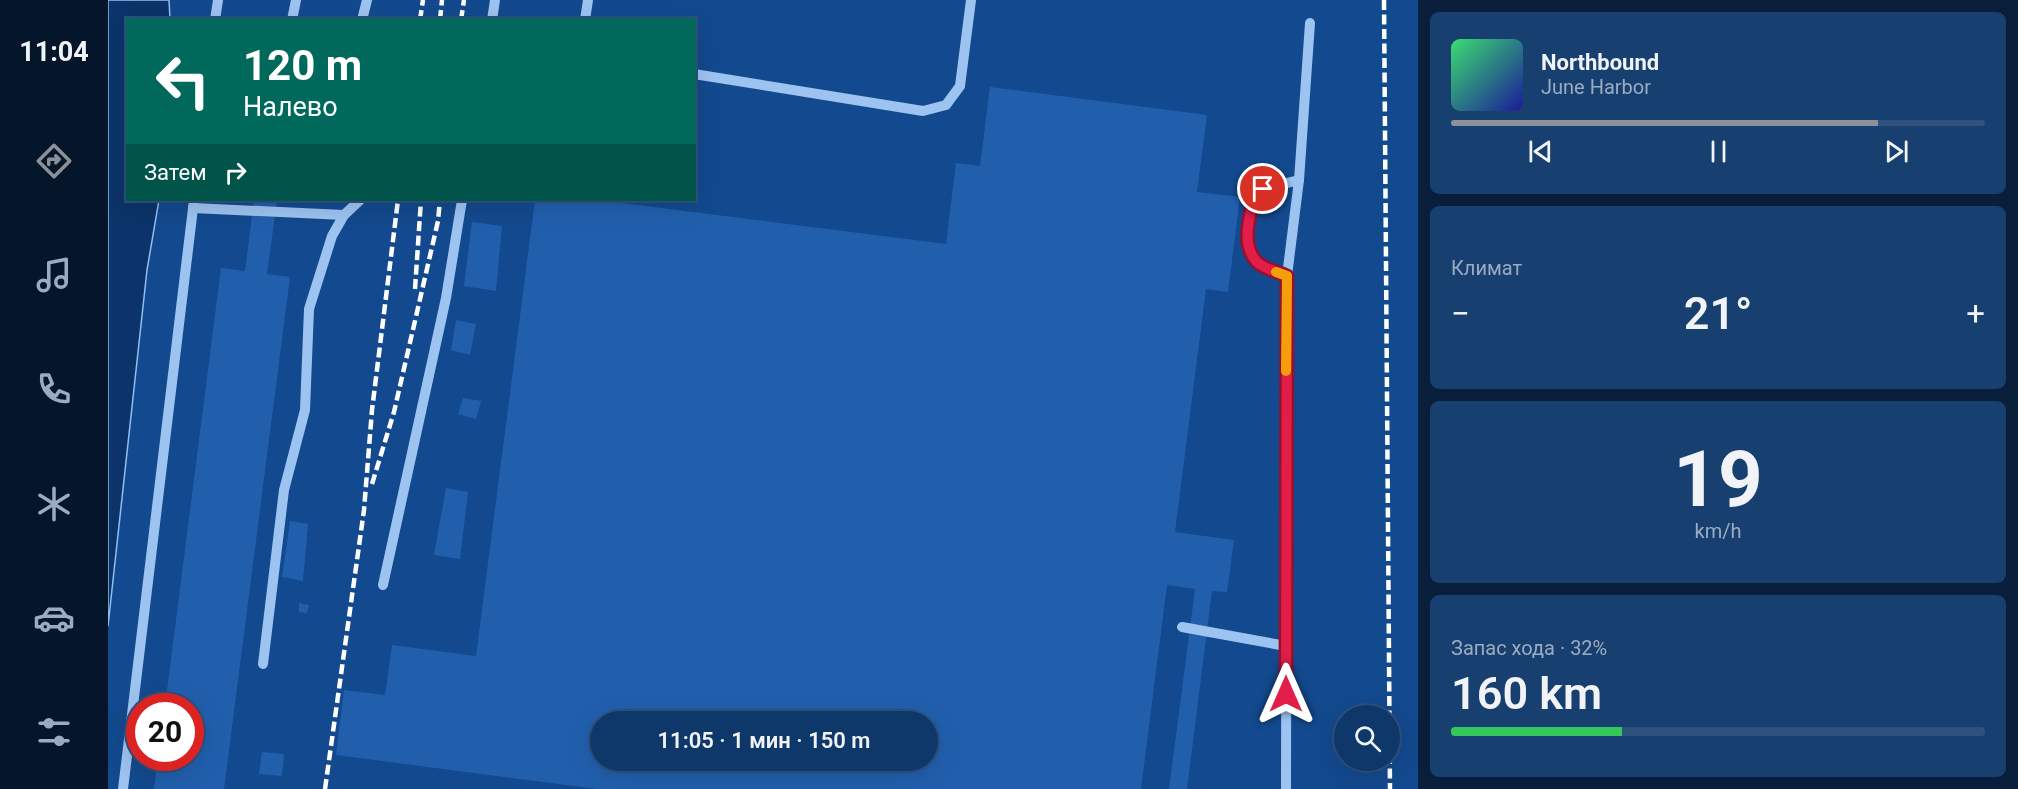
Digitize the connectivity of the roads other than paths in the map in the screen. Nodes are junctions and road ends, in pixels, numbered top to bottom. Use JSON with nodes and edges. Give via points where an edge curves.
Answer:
{"nodes":[{"id":1,"x":218,"y":0,"type":"edge"},
{"id":2,"x":296,"y":0,"type":"edge"},
{"id":3,"x":367,"y":0,"type":"edge"},
{"id":4,"x":495,"y":0,"type":"edge"},
{"id":5,"x":588,"y":0,"type":"edge"},
{"id":6,"x":971,"y":0,"type":"edge"},
{"id":7,"x":216,"y":18,"type":"edge"},
{"id":8,"x":292,"y":18,"type":"edge"},
{"id":9,"x":362,"y":18,"type":"edge"},
{"id":10,"x":492,"y":18,"type":"edge"},
{"id":11,"x":585,"y":18,"type":"edge"},
{"id":12,"x":1310,"y":23,"type":"dead end"},
{"id":13,"x":696,"y":74,"type":"edge"},
{"id":14,"x":1299,"y":180,"type":"junction"},
{"id":15,"x":359,"y":201,"type":"edge"},
{"id":16,"x":462,"y":201,"type":"edge"},
{"id":17,"x":193,"y":203,"type":"edge"},
{"id":18,"x":344,"y":215,"type":"junction"},
{"id":19,"x":1287,"y":276,"type":"junction"},
{"id":20,"x":382,"y":585,"type":"dead end"},
{"id":21,"x":1182,"y":627,"type":"dead end"},
{"id":22,"x":1286,"y":646,"type":"junction"},
{"id":23,"x":263,"y":664,"type":"dead end"},
{"id":24,"x":123,"y":789,"type":"edge"},
{"id":25,"x":1286,"y":789,"type":"edge"}],
"edges":[{"from":1,"to":7,"type":"lane"},
{"from":2,"to":8,"type":"lane"},
{"from":3,"to":9,"type":"lane"},
{"from":4,"to":10,"type":"lane"},
{"from":5,"to":11,"type":"lane"},
{"from":6,"to":13,"type":"lane","via":[[960,86],[946,105],[923,111]]},
{"from":12,"to":14,"type":"lane"},
{"from":14,"to":19,"type":"lane"},
{"from":14,"to":19,"type":"lane","via":[[1255,194],[1247,236],[1250,252],[1258,263]]},
{"from":15,"to":18,"type":"lane"},
{"from":16,"to":20,"type":"lane","via":[[446,298]]},
{"from":17,"to":18,"type":"lane"},
{"from":17,"to":24,"type":"lane"},
{"from":18,"to":23,"type":"lane","via":[[332,236],[309,309],[305,410],[284,490]]},
{"from":19,"to":22,"type":"lane"},
{"from":21,"to":22,"type":"lane"},
{"from":22,"to":25,"type":"lane"}]}
